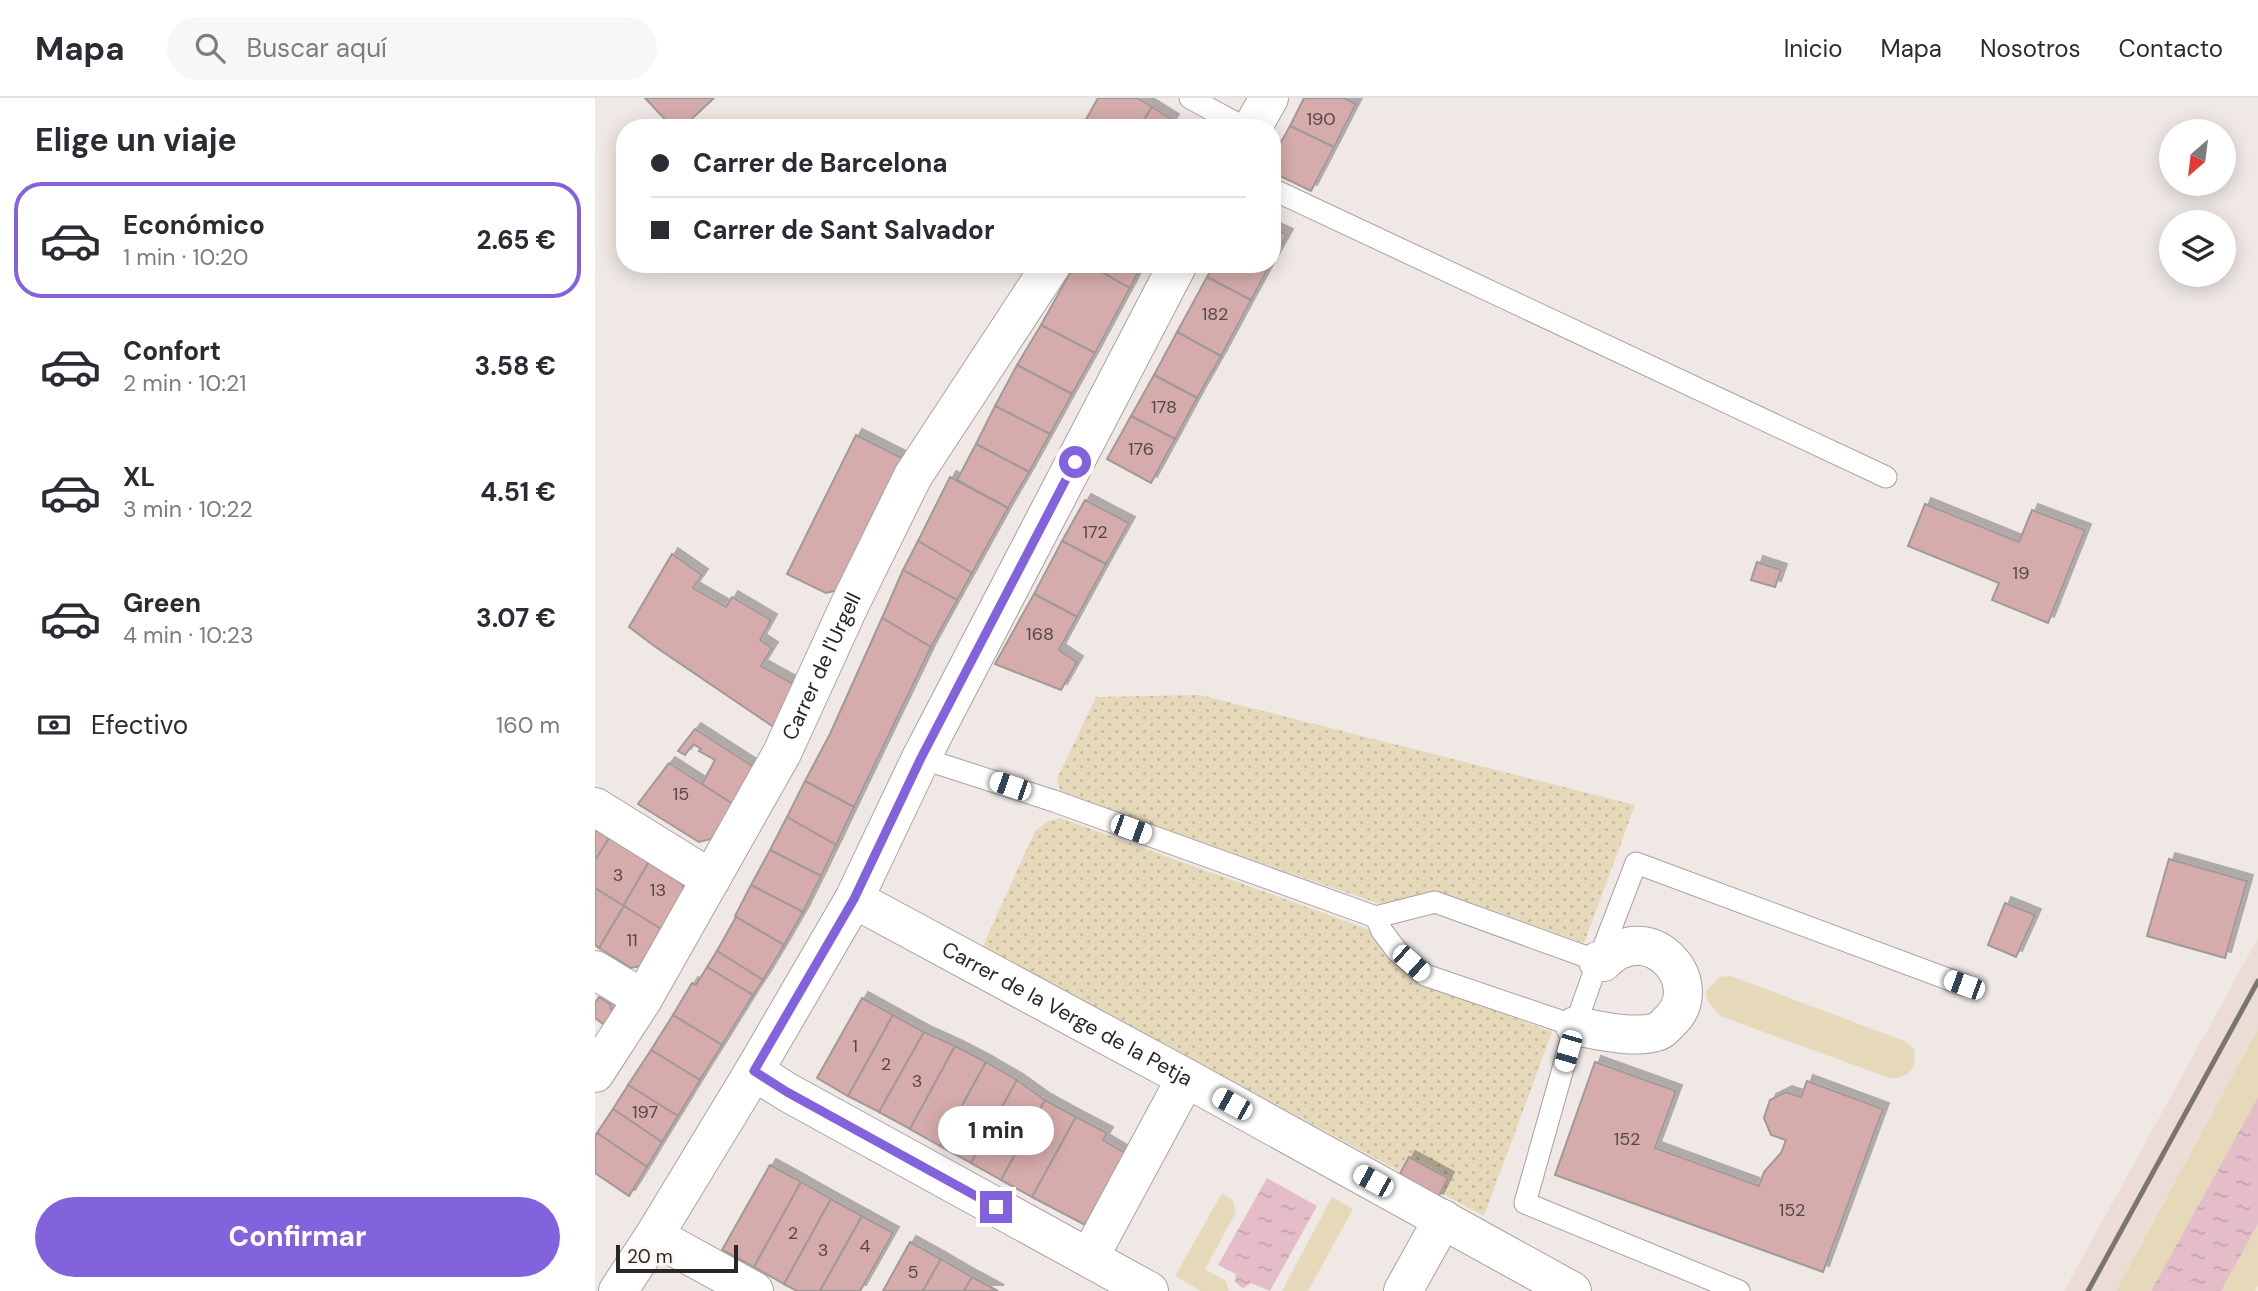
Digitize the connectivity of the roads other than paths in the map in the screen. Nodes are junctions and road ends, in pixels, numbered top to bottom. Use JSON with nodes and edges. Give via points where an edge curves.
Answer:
{"nodes":[{"id":1,"x":1190,"y":98,"type":"edge"},
{"id":2,"x":1269,"y":98,"type":"edge"},
{"id":3,"x":1228,"y":119,"type":"edge"},
{"id":4,"x":1257,"y":119,"type":"edge"},
{"id":5,"x":1281,"y":193,"type":"edge"},
{"id":6,"x":1046,"y":273,"type":"edge"},
{"id":7,"x":1173,"y":273,"type":"edge"},
{"id":8,"x":1886,"y":477,"type":"dead end"},
{"id":9,"x":921,"y":758,"type":"junction"},
{"id":10,"x":595,"y":807,"type":"edge"},
{"id":11,"x":711,"y":879,"type":"junction"},
{"id":12,"x":854,"y":899,"type":"junction"},
{"id":13,"x":1376,"y":917,"type":"junction"},
{"id":14,"x":1598,"y":961,"type":"junction"},
{"id":15,"x":595,"y":970,"type":"edge"},
{"id":16,"x":1964,"y":985,"type":"dead end"},
{"id":17,"x":643,"y":999,"type":"junction"},
{"id":18,"x":1575,"y":1026,"type":"junction"},
{"id":19,"x":754,"y":1071,"type":"junction"},
{"id":20,"x":595,"y":1073,"type":"edge"},
{"id":21,"x":1186,"y":1078,"type":"junction"},
{"id":22,"x":1443,"y":1219,"type":"junction"},
{"id":23,"x":655,"y":1236,"type":"junction"},
{"id":24,"x":1089,"y":1258,"type":"junction"},
{"id":25,"x":618,"y":1291,"type":"edge"},
{"id":26,"x":754,"y":1291,"type":"edge"},
{"id":27,"x":1149,"y":1291,"type":"edge"},
{"id":28,"x":1403,"y":1291,"type":"edge"},
{"id":29,"x":1572,"y":1291,"type":"edge"},
{"id":30,"x":1739,"y":1291,"type":"edge"}],
"edges":[{"from":1,"to":3,"type":"lane"},
{"from":2,"to":4,"type":"street"},
{"from":5,"to":8,"type":"lane"},
{"from":6,"to":11,"type":"street","name":"Carrer de l'Urgell","via":[[913,476],[782,753]]},
{"from":7,"to":9,"type":"street"},
{"from":9,"to":12,"type":"street"},
{"from":9,"to":13,"type":"lane"},
{"from":10,"to":11,"type":"street"},
{"from":11,"to":17,"type":"street","name":"Carrer de l'Urgell"},
{"from":12,"to":19,"type":"street"},
{"from":12,"to":21,"type":"street","name":"Carrer de la Verge de la Petja"},
{"from":13,"to":14,"type":"lane","via":[[1435,902]]},
{"from":13,"to":18,"type":"lane","via":[[1397,951],[1425,975]]},
{"from":14,"to":16,"type":"lane","via":[[1636,863]]},
{"from":14,"to":18,"type":"lane"},
{"from":14,"to":18,"type":"street","via":[[1630,945],[1654,947],[1671,960],[1681,978],[1682,998],[1675,1017],[1658,1032],[1625,1034]]},
{"from":15,"to":17,"type":"street"},
{"from":17,"to":20,"type":"street","name":"Carrer de l'Urgell"},
{"from":18,"to":30,"type":"lane","via":[[1525,1203]]},
{"from":19,"to":23,"type":"street"},
{"from":19,"to":24,"type":"street"},
{"from":21,"to":22,"type":"street","name":"Carrer de la Verge de la Petja"},
{"from":21,"to":24,"type":"street"},
{"from":22,"to":28,"type":"street"},
{"from":22,"to":29,"type":"street","name":"Carrer de la Verge de la Petja"},
{"from":23,"to":25,"type":"street"},
{"from":23,"to":26,"type":"street"},
{"from":24,"to":27,"type":"street"}]}
